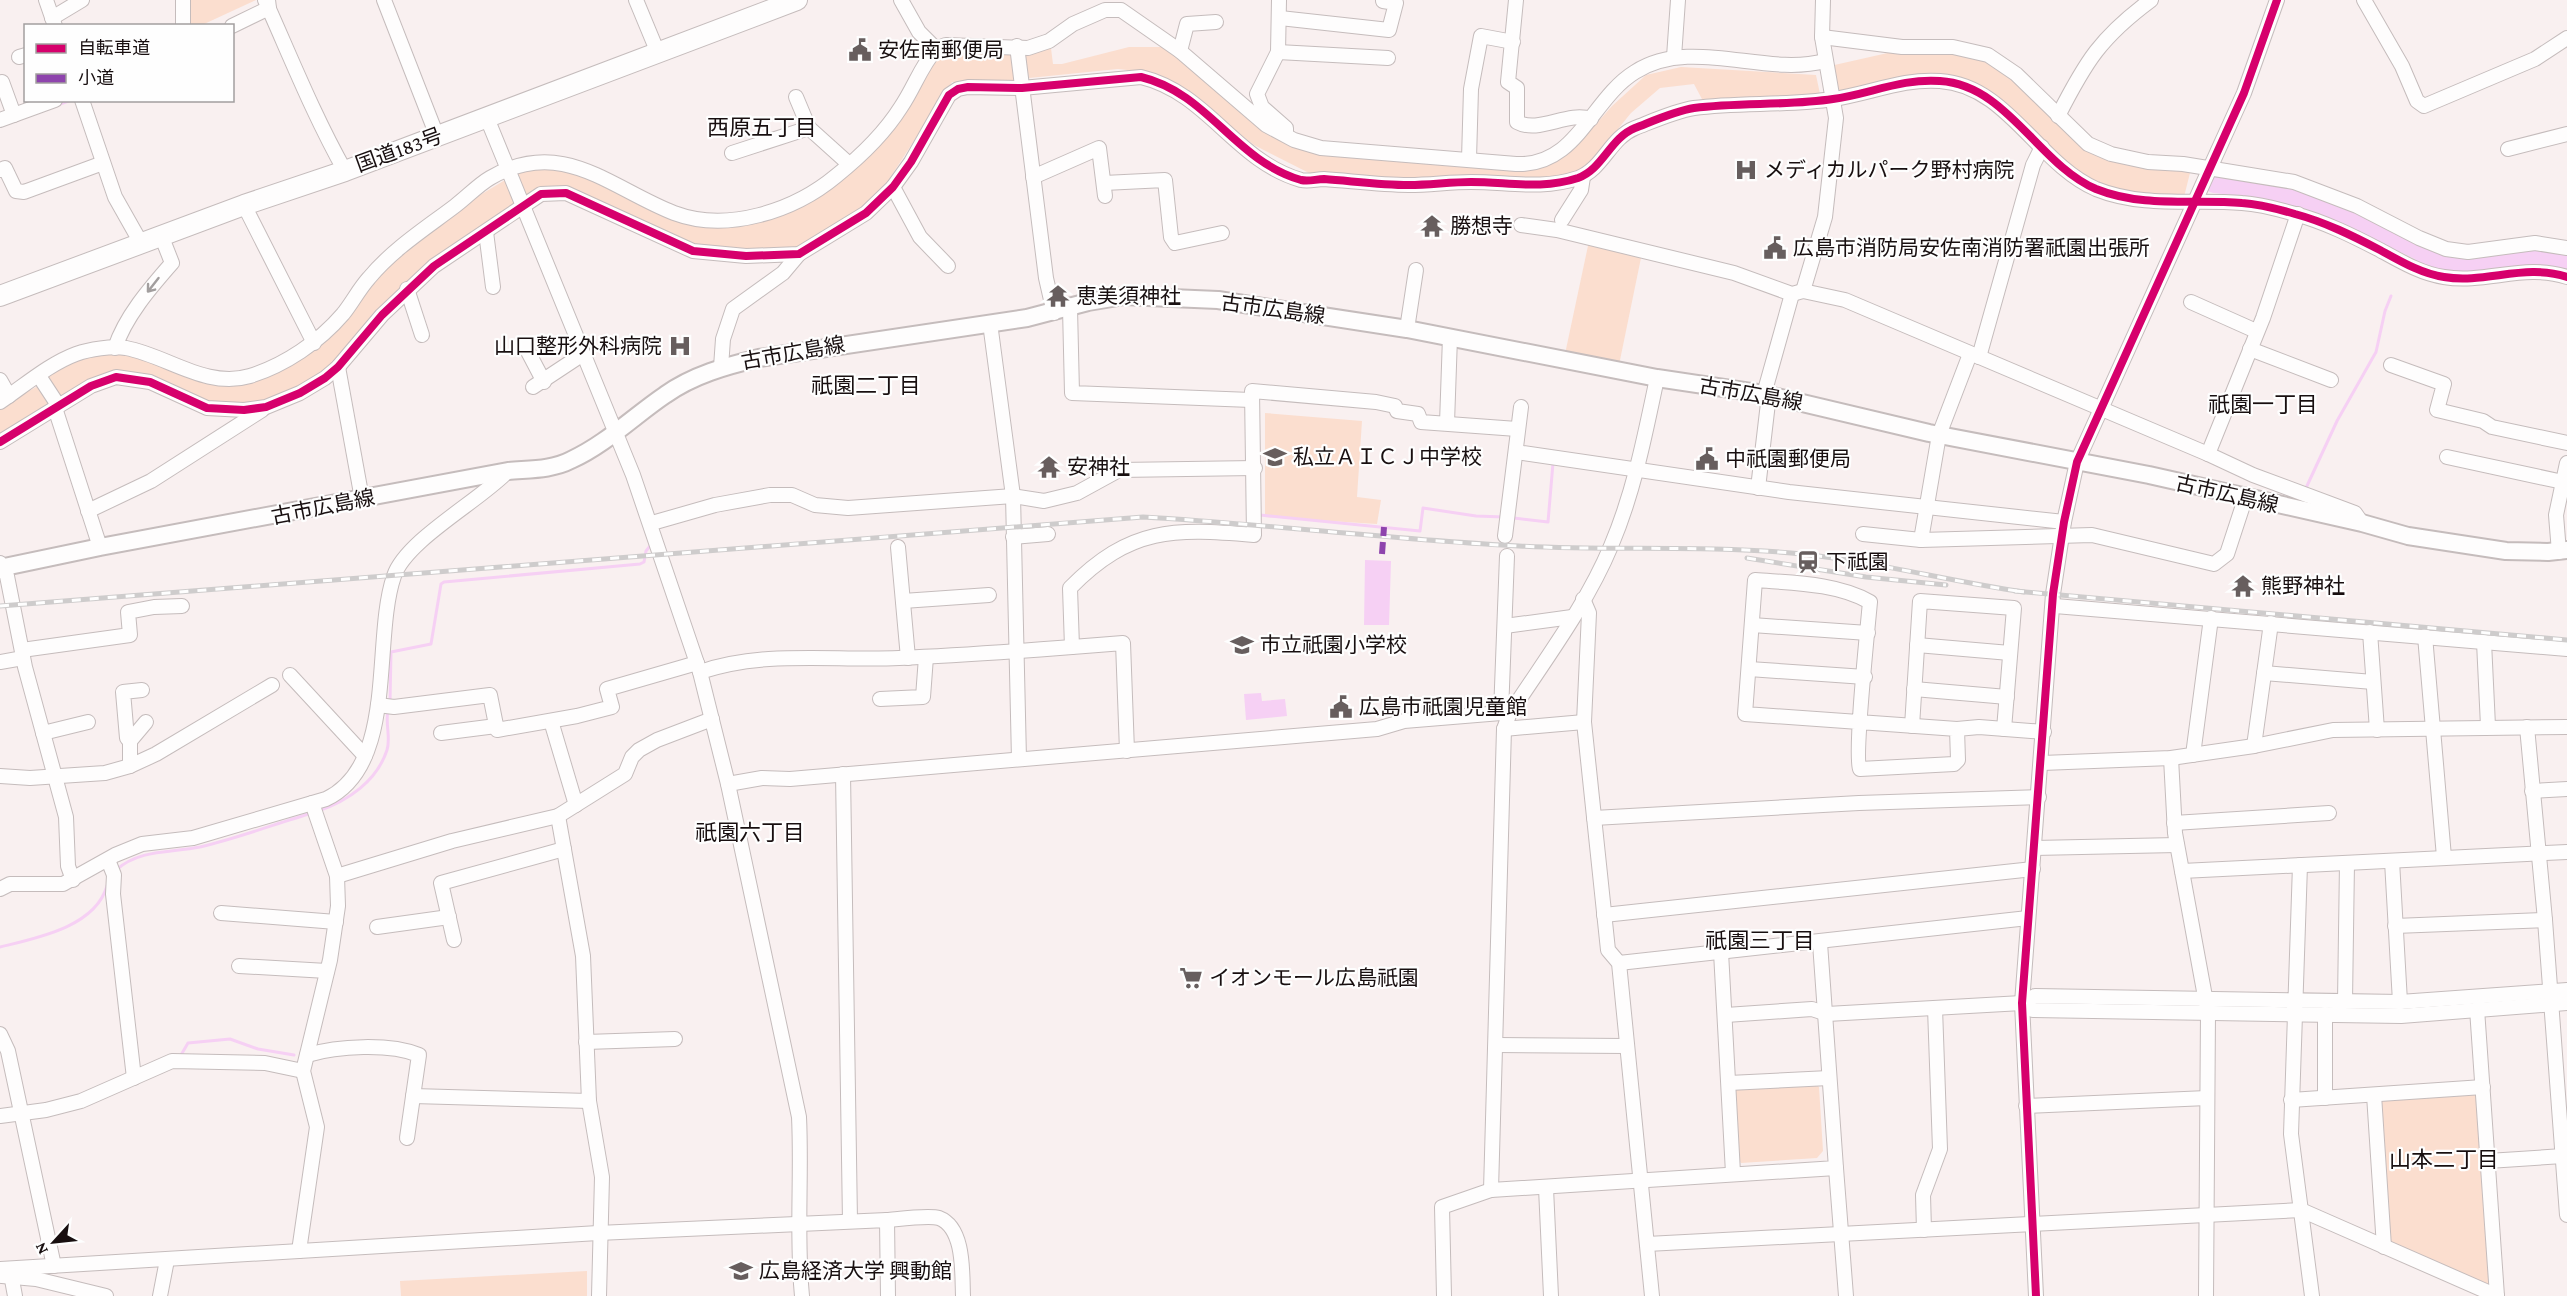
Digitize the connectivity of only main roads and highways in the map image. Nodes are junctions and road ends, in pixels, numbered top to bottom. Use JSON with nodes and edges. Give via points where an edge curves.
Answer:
{"nodes":[{"id":1,"x":797,"y":0,"type":"edge"},
{"id":2,"x":0,"y":296,"type":"edge"},
{"id":3,"x":2563,"y":551,"type":"edge"},
{"id":4,"x":0,"y":566,"type":"edge"}],
"edges":[{"from":1,"to":2,"type":"highway","name":"国道183号"},
{"from":3,"to":4,"type":"main road","name":"古市広島線","via":[[2506,551],[2408,536],[2149,475],[1939,435],[1764,394],[1657,378],[1407,329],[1218,300],[1124,296],[990,323],[721,367],[667,393],[570,461],[549,468],[508,471]]}]}
